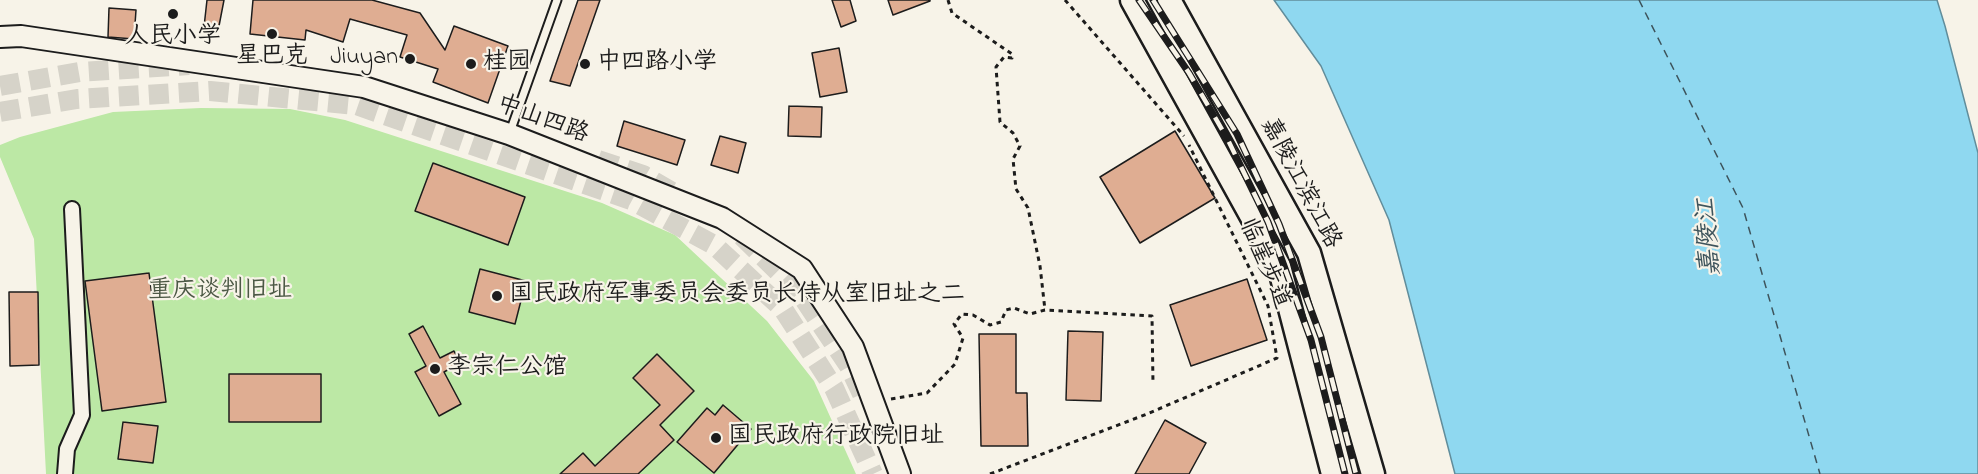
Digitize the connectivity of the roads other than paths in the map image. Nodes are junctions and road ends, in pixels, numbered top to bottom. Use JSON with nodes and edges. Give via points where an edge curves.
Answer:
{"nodes":[{"id":1,"x":557,"y":0,"type":"edge"},
{"id":2,"x":1132,"y":0,"type":"edge"},
{"id":3,"x":1168,"y":0,"type":"edge"},
{"id":4,"x":0,"y":28,"type":"edge"},
{"id":5,"x":21,"y":36,"type":"junction"},
{"id":6,"x":0,"y":38,"type":"edge"},
{"id":7,"x":509,"y":134,"type":"junction"},
{"id":8,"x":72,"y":209,"type":"dead end"},
{"id":9,"x":65,"y":474,"type":"edge"},
{"id":10,"x":900,"y":474,"type":"edge"},
{"id":11,"x":1333,"y":474,"type":"edge"},
{"id":12,"x":1373,"y":474,"type":"edge"}],
"edges":[{"from":1,"to":7,"type":"lane"},
{"from":2,"to":11,"type":"main road","via":[[1279,266]]},
{"from":3,"to":12,"type":"main road","name":"嘉陵江滨江路","via":[[1309,253]]},
{"from":4,"to":5,"type":"street"},
{"from":5,"to":6,"type":"street"},
{"from":5,"to":7,"type":"street","name":"中山四路","via":[[364,87]]},
{"from":7,"to":10,"type":"street","name":"中山四路","via":[[722,218],[802,269],[853,347]]},
{"from":8,"to":9,"type":"street","via":[[81,415],[67,449]]}]}
